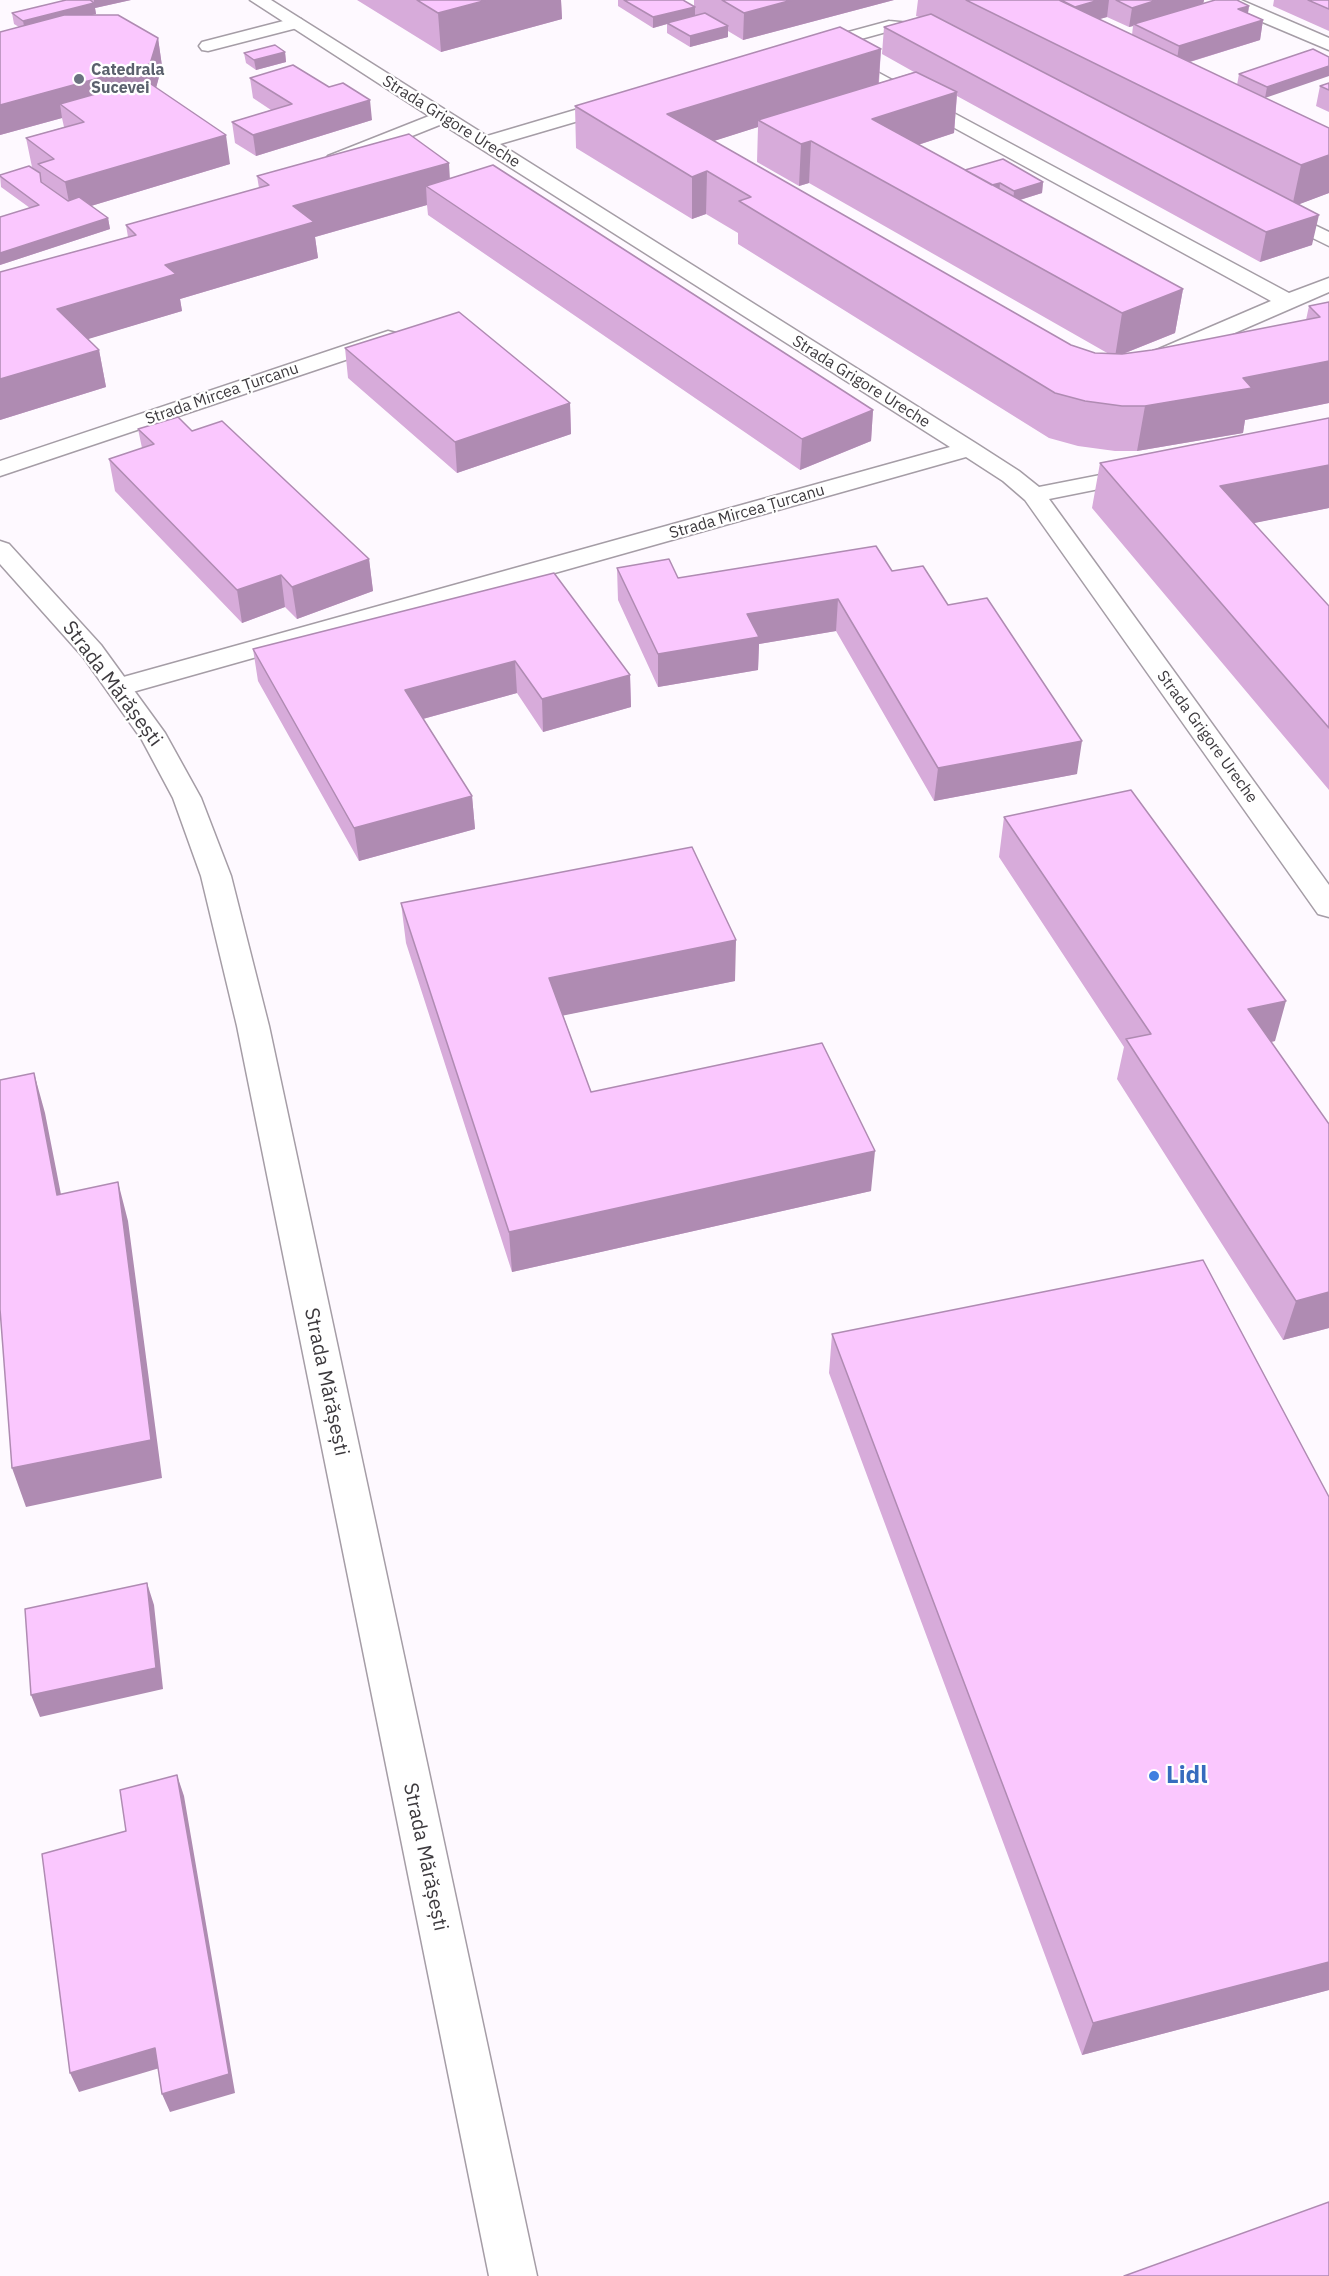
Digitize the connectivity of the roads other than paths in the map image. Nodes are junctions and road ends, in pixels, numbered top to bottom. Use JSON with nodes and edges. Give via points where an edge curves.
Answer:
{"nodes":[{"id":1,"x":259,"y":0,"type":"edge"},
{"id":2,"x":1226,"y":0,"type":"edge"},
{"id":3,"x":295,"y":23,"type":"junction"},
{"id":4,"x":941,"y":41,"type":"edge"},
{"id":5,"x":1329,"y":45,"type":"edge"},
{"id":6,"x":208,"y":46,"type":"dead end"},
{"id":7,"x":817,"y":46,"type":"junction"},
{"id":8,"x":796,"y":52,"type":"edge"},
{"id":9,"x":641,"y":97,"type":"edge"},
{"id":10,"x":442,"y":117,"type":"junction"},
{"id":11,"x":483,"y":143,"type":"junction"},
{"id":12,"x":321,"y":166,"type":"edge"},
{"id":13,"x":1256,"y":202,"type":"edge"},
{"id":14,"x":1329,"y":240,"type":"edge"},
{"id":15,"x":1329,"y":284,"type":"edge"},
{"id":16,"x":1287,"y":301,"type":"junction"},
{"id":17,"x":413,"y":329,"type":"edge"},
{"id":18,"x":1138,"y":363,"type":"edge"},
{"id":19,"x":969,"y":449,"type":"junction"},
{"id":20,"x":0,"y":469,"type":"edge"},
{"id":21,"x":1165,"y":470,"type":"edge"},
{"id":22,"x":1034,"y":495,"type":"junction"},
{"id":23,"x":0,"y":549,"type":"edge"},
{"id":24,"x":119,"y":687,"type":"junction"},
{"id":25,"x":1329,"y":907,"type":"edge"},
{"id":26,"x":513,"y":2276,"type":"edge"}],
"edges":[{"from":1,"to":3,"type":"street","name":"Strada Grigore Ureche"},
{"from":2,"to":5,"type":"street"},
{"from":3,"to":6,"type":"street"},
{"from":3,"to":10,"type":"street","name":"Strada Grigore Ureche"},
{"from":4,"to":7,"type":"street","via":[[901,25]]},
{"from":7,"to":8,"type":"street"},
{"from":7,"to":16,"type":"street"},
{"from":9,"to":11,"type":"street"},
{"from":10,"to":11,"type":"street","name":"Strada Grigore Ureche"},
{"from":10,"to":12,"type":"street"},
{"from":11,"to":19,"type":"street","name":"Strada Grigore Ureche"},
{"from":13,"to":14,"type":"street"},
{"from":15,"to":16,"type":"street"},
{"from":16,"to":18,"type":"street","via":[[1169,354]]},
{"from":17,"to":20,"type":"street","name":"Strada Mircea Țurcanu"},
{"from":19,"to":22,"type":"street","name":"Strada Grigore Ureche"},
{"from":19,"to":24,"type":"street","name":"Strada Mircea Țurcanu"},
{"from":21,"to":22,"type":"street"},
{"from":22,"to":25,"type":"street","name":"Strada Grigore Ureche"},
{"from":23,"to":24,"type":"street","name":"Strada Mărășești","via":[[63,617]]},
{"from":24,"to":26,"type":"street","name":"Strada Mărășești","via":[[155,739],[187,798],[216,876],[253,1026]]}]}
